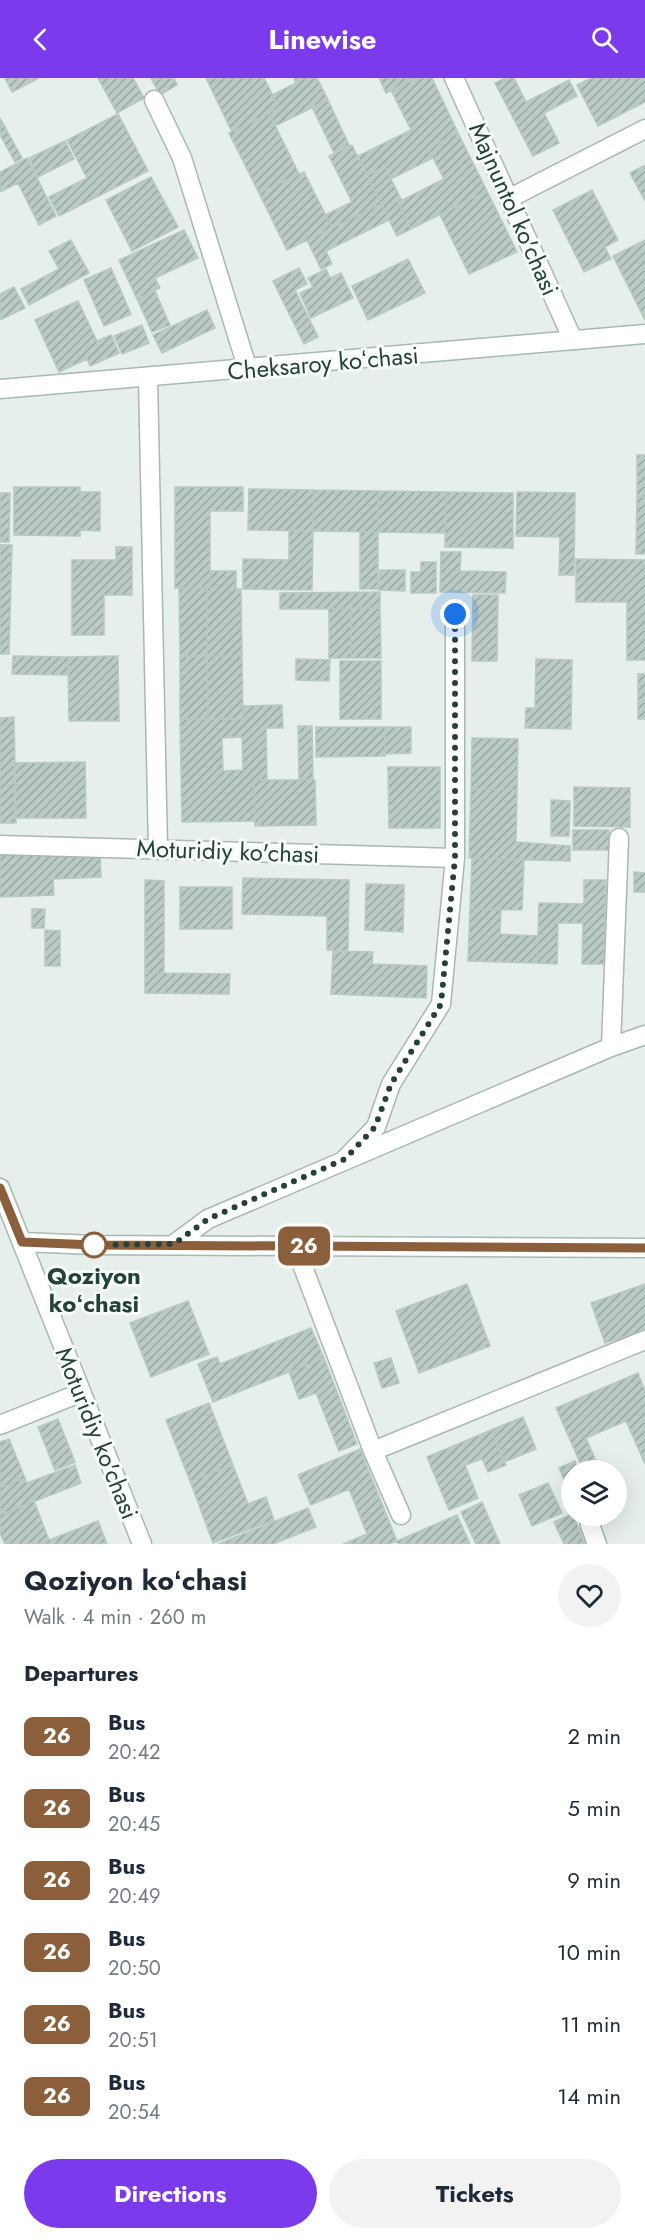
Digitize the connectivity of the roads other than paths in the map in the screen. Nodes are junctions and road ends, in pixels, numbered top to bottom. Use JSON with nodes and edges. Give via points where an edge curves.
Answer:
{"nodes":[{"id":1,"x":454,"y":78,"type":"edge"},
{"id":2,"x":154,"y":100,"type":"dead end"},
{"id":3,"x":645,"y":129,"type":"edge"},
{"id":4,"x":510,"y":198,"type":"junction"},
{"id":5,"x":645,"y":333,"type":"edge"},
{"id":6,"x":573,"y":340,"type":"junction"},
{"id":7,"x":248,"y":369,"type":"junction"},
{"id":8,"x":148,"y":378,"type":"junction"},
{"id":9,"x":0,"y":389,"type":"edge"},
{"id":10,"x":455,"y":614,"type":"dead end"},
{"id":11,"x":619,"y":838,"type":"dead end"},
{"id":12,"x":0,"y":845,"type":"edge"},
{"id":13,"x":158,"y":850,"type":"junction"},
{"id":14,"x":455,"y":858,"type":"junction"},
{"id":15,"x":645,"y":1035,"type":"edge"},
{"id":16,"x":611,"y":1047,"type":"junction"},
{"id":17,"x":345,"y":1159,"type":"junction"},
{"id":18,"x":0,"y":1188,"type":"edge"},
{"id":19,"x":22,"y":1242,"type":"junction"},
{"id":20,"x":174,"y":1244,"type":"junction"},
{"id":21,"x":295,"y":1246,"type":"junction"},
{"id":22,"x":645,"y":1248,"type":"edge"},
{"id":23,"x":645,"y":1340,"type":"edge"},
{"id":24,"x":80,"y":1393,"type":"junction"},
{"id":25,"x":0,"y":1425,"type":"edge"},
{"id":26,"x":373,"y":1451,"type":"junction"},
{"id":27,"x":401,"y":1515,"type":"dead end"},
{"id":28,"x":590,"y":1526,"type":"edge"},
{"id":29,"x":142,"y":1544,"type":"edge"},
{"id":30,"x":597,"y":1544,"type":"edge"}],
"edges":[{"from":1,"to":4,"type":"street","name":"Majnuntol ko'chasi"},
{"from":2,"to":7,"type":"street","via":[[182,158]]},
{"from":3,"to":4,"type":"street"},
{"from":4,"to":6,"type":"street","name":"Majnuntol ko'chasi"},
{"from":5,"to":6,"type":"street","name":"Cheksaroy koʻchasi"},
{"from":6,"to":7,"type":"street","name":"Cheksaroy koʻchasi"},
{"from":7,"to":8,"type":"street","name":"Cheksaroy koʻchasi"},
{"from":8,"to":9,"type":"street","name":"Cheksaroy koʻchasi"},
{"from":8,"to":13,"type":"street"},
{"from":10,"to":14,"type":"street"},
{"from":11,"to":16,"type":"street"},
{"from":12,"to":13,"type":"street","name":"Moturidiy ko'chasi"},
{"from":13,"to":14,"type":"street","name":"Moturidiy ko'chasi"},
{"from":14,"to":17,"type":"street","via":[[441,1004],[391,1084],[375,1127]]},
{"from":15,"to":16,"type":"street"},
{"from":16,"to":17,"type":"street"},
{"from":17,"to":20,"type":"street","via":[[208,1219]]},
{"from":18,"to":19,"type":"street","name":"Moturidiy ko'chasi"},
{"from":19,"to":20,"type":"street"},
{"from":19,"to":24,"type":"street","name":"Moturidiy ko'chasi"},
{"from":20,"to":21,"type":"street"},
{"from":21,"to":22,"type":"street"},
{"from":21,"to":26,"type":"street"},
{"from":23,"to":26,"type":"street"},
{"from":24,"to":25,"type":"street"},
{"from":24,"to":29,"type":"street","name":"Moturidiy ko'chasi"},
{"from":26,"to":27,"type":"street"},
{"from":28,"to":30,"type":"street"}]}
